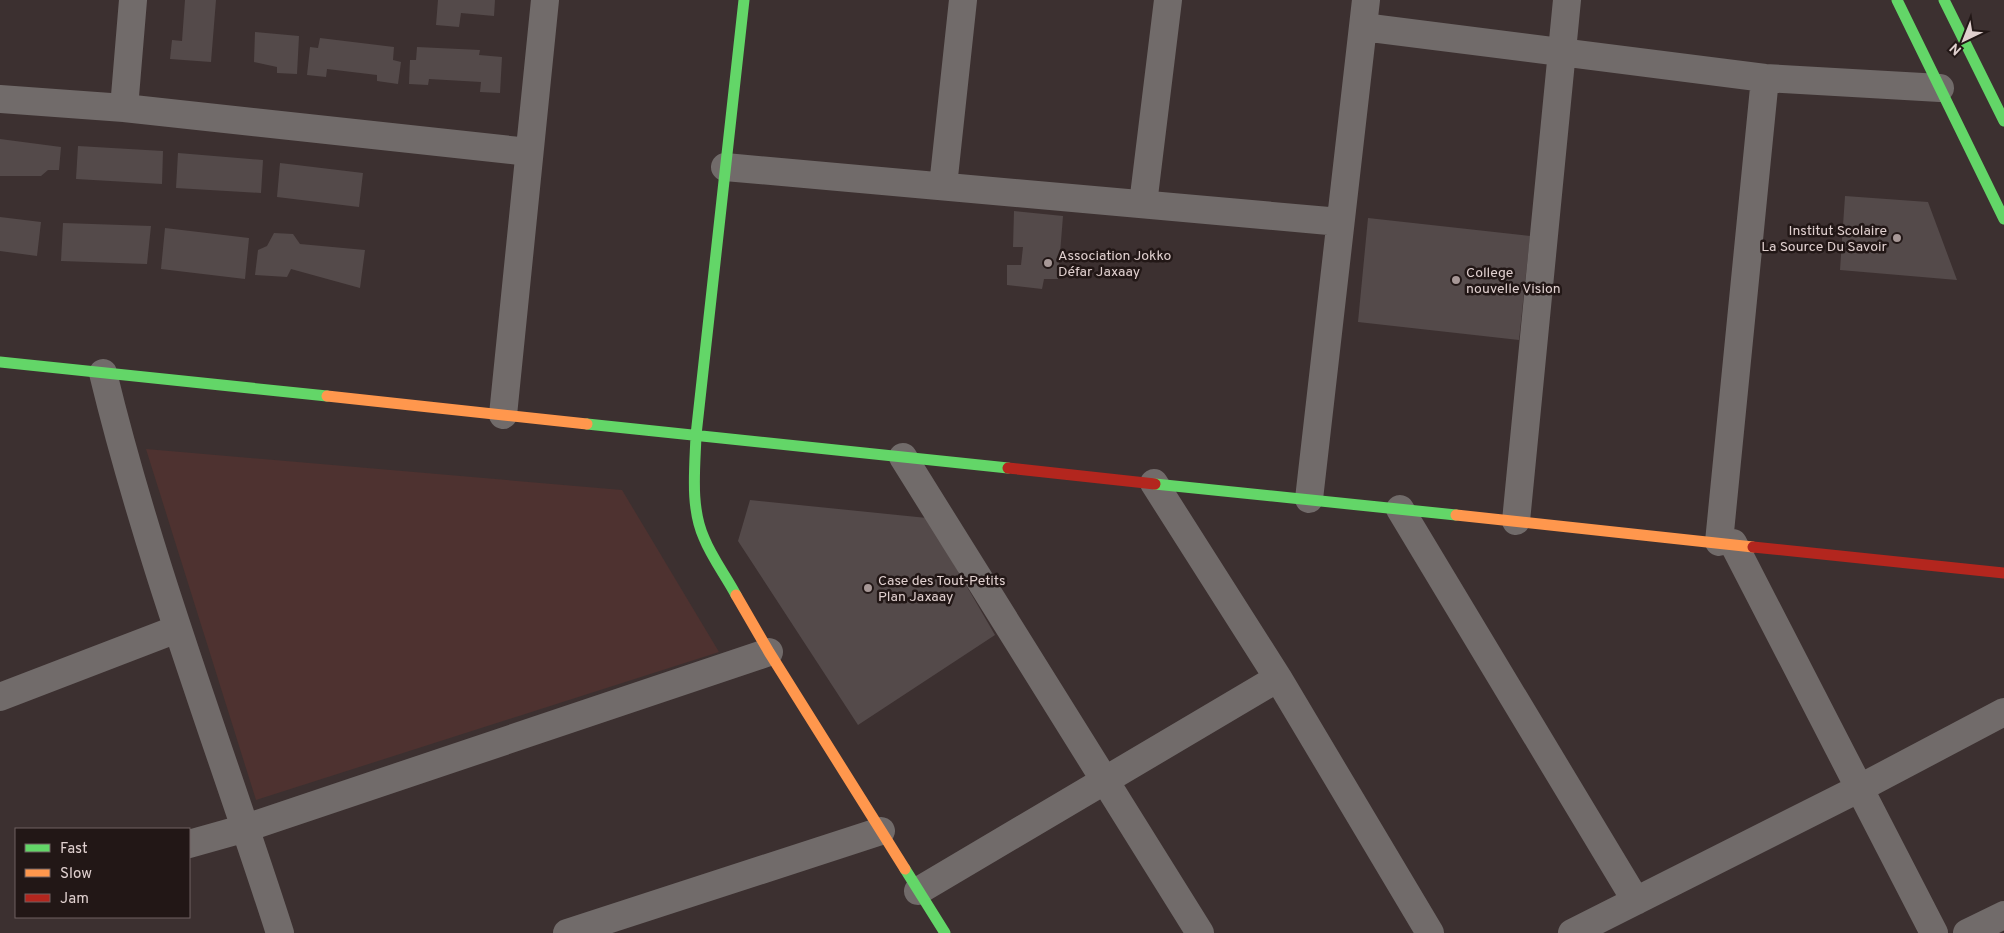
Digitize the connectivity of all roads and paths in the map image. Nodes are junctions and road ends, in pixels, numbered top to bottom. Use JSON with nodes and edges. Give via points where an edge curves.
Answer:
{"nodes":[{"id":1,"x":133,"y":0,"type":"edge"},
{"id":2,"x":545,"y":0,"type":"edge"},
{"id":3,"x":744,"y":0,"type":"edge"},
{"id":4,"x":963,"y":0,"type":"edge"},
{"id":5,"x":1168,"y":0,"type":"edge"},
{"id":6,"x":1366,"y":0,"type":"edge"},
{"id":7,"x":1567,"y":0,"type":"edge"},
{"id":8,"x":1896,"y":0,"type":"edge"},
{"id":9,"x":1944,"y":0,"type":"edge"},
{"id":10,"x":1363,"y":27,"type":"junction"},
{"id":11,"x":1562,"y":52,"type":"junction"},
{"id":12,"x":1765,"y":78,"type":"junction"},
{"id":13,"x":1940,"y":88,"type":"junction"},
{"id":14,"x":0,"y":98,"type":"edge"},
{"id":15,"x":124,"y":108,"type":"junction"},
{"id":16,"x":2004,"y":121,"type":"edge"},
{"id":17,"x":530,"y":152,"type":"junction"},
{"id":18,"x":726,"y":167,"type":"junction"},
{"id":19,"x":943,"y":186,"type":"junction"},
{"id":20,"x":1143,"y":204,"type":"junction"},
{"id":21,"x":2004,"y":218,"type":"edge"},
{"id":22,"x":1340,"y":222,"type":"junction"},
{"id":23,"x":0,"y":362,"type":"edge"},
{"id":24,"x":103,"y":373,"type":"junction"},
{"id":25,"x":503,"y":415,"type":"junction"},
{"id":26,"x":696,"y":435,"type":"junction"},
{"id":27,"x":903,"y":457,"type":"junction"},
{"id":28,"x":1154,"y":483,"type":"junction"},
{"id":29,"x":1309,"y":499,"type":"junction"},
{"id":30,"x":1400,"y":509,"type":"junction"},
{"id":31,"x":1516,"y":521,"type":"junction"},
{"id":32,"x":1726,"y":543,"type":"junction"},
{"id":33,"x":2004,"y":573,"type":"edge"},
{"id":34,"x":177,"y":629,"type":"junction"},
{"id":35,"x":769,"y":652,"type":"junction"},
{"id":36,"x":1278,"y":678,"type":"junction"},
{"id":37,"x":0,"y":697,"type":"edge"},
{"id":38,"x":2004,"y":712,"type":"edge"},
{"id":39,"x":1106,"y":780,"type":"junction"},
{"id":40,"x":1860,"y":788,"type":"junction"},
{"id":41,"x":246,"y":828,"type":"junction"},
{"id":42,"x":881,"y":831,"type":"junction"},
{"id":43,"x":190,"y":844,"type":"edge"},
{"id":44,"x":918,"y":891,"type":"junction"},
{"id":45,"x":1636,"y":901,"type":"junction"},
{"id":46,"x":2004,"y":915,"type":"edge"},
{"id":47,"x":280,"y":933,"type":"edge"},
{"id":48,"x":567,"y":933,"type":"edge"},
{"id":49,"x":945,"y":933,"type":"edge"},
{"id":50,"x":1200,"y":933,"type":"edge"},
{"id":51,"x":1430,"y":933,"type":"edge"},
{"id":52,"x":1572,"y":933,"type":"edge"},
{"id":53,"x":1934,"y":933,"type":"edge"},
{"id":54,"x":1967,"y":933,"type":"edge"}],
"edges":[{"from":1,"to":15,"type":"street"},
{"from":2,"to":17,"type":"street"},
{"from":3,"to":18,"type":"street"},
{"from":4,"to":19,"type":"street"},
{"from":5,"to":20,"type":"street"},
{"from":6,"to":10,"type":"street"},
{"from":7,"to":11,"type":"street"},
{"from":8,"to":13,"type":"street"},
{"from":9,"to":16,"type":"street"},
{"from":10,"to":11,"type":"street"},
{"from":10,"to":22,"type":"street"},
{"from":11,"to":12,"type":"street"},
{"from":11,"to":31,"type":"street"},
{"from":12,"to":13,"type":"street"},
{"from":12,"to":32,"type":"street"},
{"from":13,"to":21,"type":"street"},
{"from":14,"to":15,"type":"street"},
{"from":15,"to":17,"type":"street"},
{"from":17,"to":25,"type":"street"},
{"from":18,"to":19,"type":"street"},
{"from":18,"to":26,"type":"street"},
{"from":19,"to":20,"type":"street"},
{"from":20,"to":22,"type":"street"},
{"from":22,"to":29,"type":"street"},
{"from":23,"to":24,"type":"street"},
{"from":24,"to":25,"type":"street"},
{"from":24,"to":34,"type":"street","via":[[119,440]]},
{"from":25,"to":26,"type":"street"},
{"from":26,"to":27,"type":"street"},
{"from":26,"to":35,"type":"street","via":[[695,489],[703,536]]},
{"from":27,"to":28,"type":"street"},
{"from":27,"to":39,"type":"street"},
{"from":28,"to":29,"type":"street"},
{"from":28,"to":36,"type":"street"},
{"from":29,"to":30,"type":"street"},
{"from":30,"to":31,"type":"street"},
{"from":30,"to":45,"type":"street"},
{"from":31,"to":32,"type":"street"},
{"from":32,"to":33,"type":"street"},
{"from":32,"to":40,"type":"street"},
{"from":34,"to":37,"type":"street"},
{"from":34,"to":41,"type":"street"},
{"from":35,"to":41,"type":"street"},
{"from":35,"to":42,"type":"street"},
{"from":36,"to":39,"type":"street"},
{"from":36,"to":51,"type":"street"},
{"from":38,"to":40,"type":"street"},
{"from":39,"to":44,"type":"street"},
{"from":39,"to":50,"type":"street"},
{"from":40,"to":45,"type":"street"},
{"from":40,"to":53,"type":"street"},
{"from":41,"to":43,"type":"street"},
{"from":41,"to":47,"type":"street"},
{"from":42,"to":44,"type":"street"},
{"from":42,"to":48,"type":"street"},
{"from":44,"to":49,"type":"street"},
{"from":45,"to":52,"type":"street"},
{"from":46,"to":54,"type":"street"}]}
